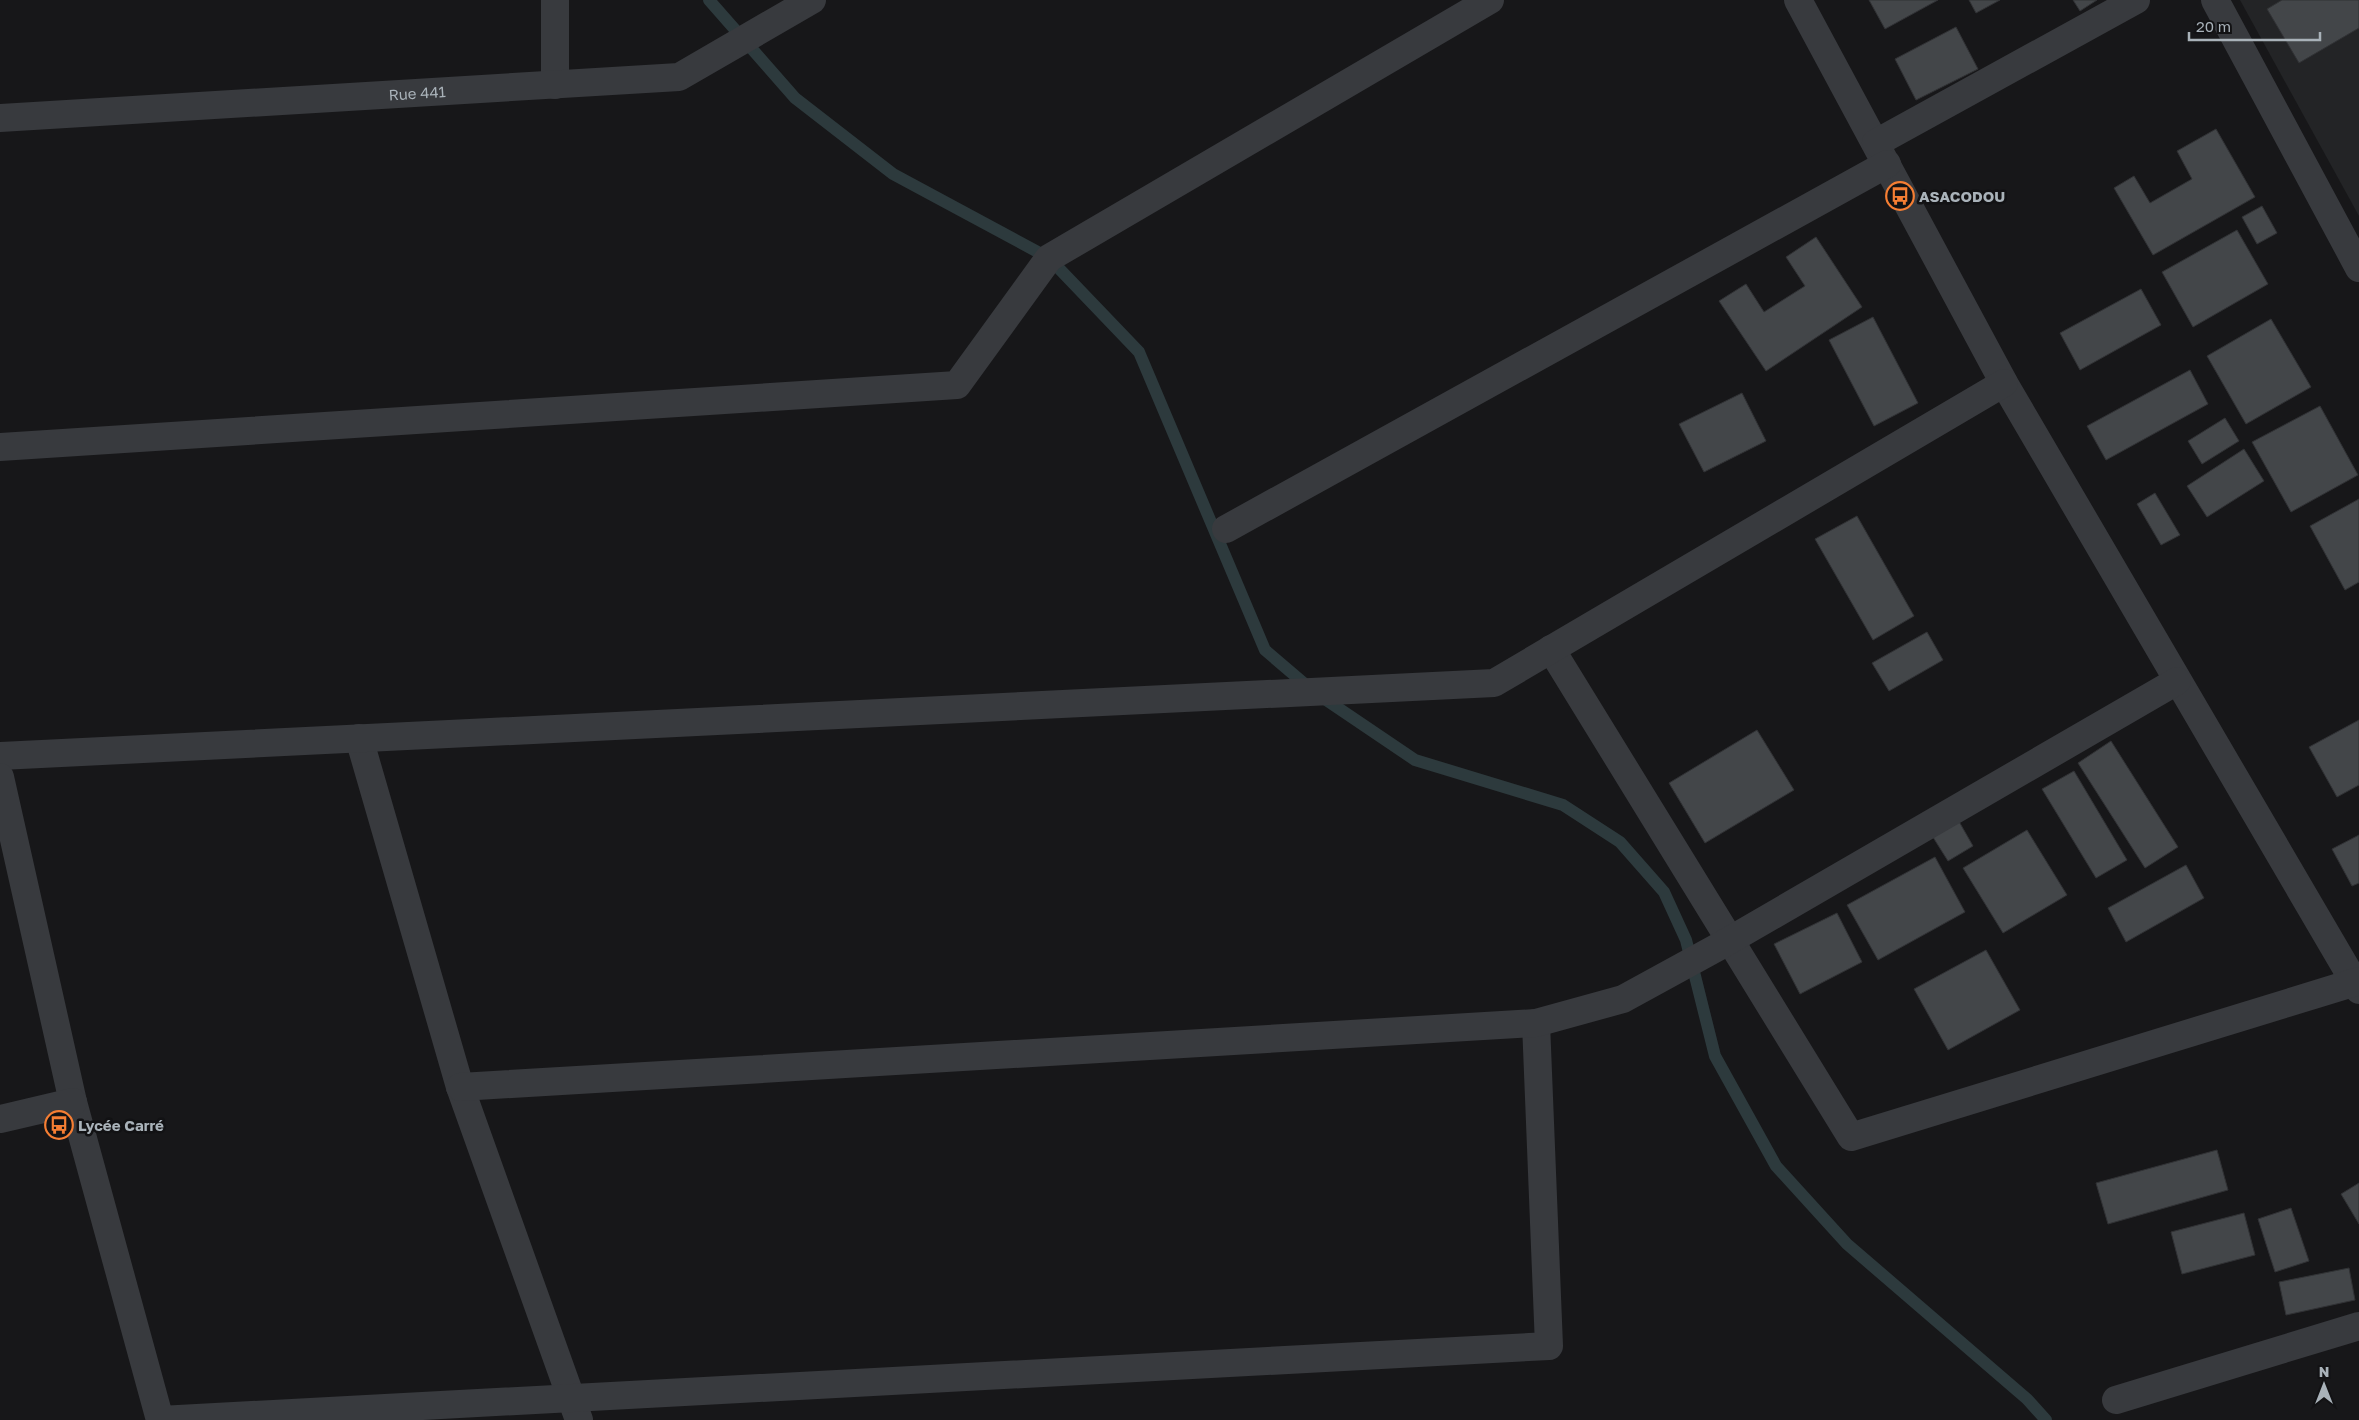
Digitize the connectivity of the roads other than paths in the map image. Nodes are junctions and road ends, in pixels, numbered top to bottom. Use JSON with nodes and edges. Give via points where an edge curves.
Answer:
{"nodes":[{"id":1,"x":555,"y":0,"type":"edge"},
{"id":2,"x":812,"y":0,"type":"edge"},
{"id":3,"x":1490,"y":0,"type":"edge"},
{"id":4,"x":1798,"y":0,"type":"edge"},
{"id":5,"x":2136,"y":0,"type":"edge"},
{"id":6,"x":2215,"y":0,"type":"edge"},
{"id":7,"x":555,"y":85,"type":"junction"},
{"id":8,"x":0,"y":118,"type":"edge"},
{"id":9,"x":1881,"y":153,"type":"junction"},
{"id":10,"x":2359,"y":268,"type":"edge"},
{"id":11,"x":2004,"y":383,"type":"junction"},
{"id":12,"x":0,"y":447,"type":"edge"},
{"id":13,"x":1226,"y":529,"type":"dead end"},
{"id":14,"x":1551,"y":649,"type":"junction"},
{"id":15,"x":2177,"y":681,"type":"junction"},
{"id":16,"x":359,"y":738,"type":"junction"},
{"id":17,"x":0,"y":756,"type":"edge"},
{"id":18,"x":0,"y":778,"type":"edge"},
{"id":19,"x":1725,"y":944,"type":"junction"},
{"id":20,"x":2358,"y":984,"type":"edge"},
{"id":21,"x":1536,"y":1024,"type":"junction"},
{"id":22,"x":460,"y":1087,"type":"junction"},
{"id":23,"x":73,"y":1102,"type":"junction"},
{"id":24,"x":0,"y":1119,"type":"edge"},
{"id":25,"x":2359,"y":1326,"type":"edge"},
{"id":26,"x":2116,"y":1400,"type":"dead end"},
{"id":27,"x":576,"y":1409,"type":"edge"}],
"edges":[{"from":1,"to":7,"type":"street"},
{"from":2,"to":7,"type":"street","name":"Rue 441","via":[[679,78]]},
{"from":3,"to":12,"type":"street","via":[[1049,258],[957,385]]},
{"from":4,"to":9,"type":"street"},
{"from":5,"to":9,"type":"street"},
{"from":6,"to":10,"type":"street"},
{"from":7,"to":8,"type":"street","name":"Rue 441"},
{"from":9,"to":11,"type":"street"},
{"from":9,"to":13,"type":"street"},
{"from":11,"to":14,"type":"street"},
{"from":11,"to":15,"type":"street"},
{"from":14,"to":16,"type":"street","via":[[1494,683]]},
{"from":14,"to":19,"type":"street"},
{"from":15,"to":19,"type":"street"},
{"from":15,"to":20,"type":"street"},
{"from":16,"to":17,"type":"street"},
{"from":16,"to":22,"type":"street"},
{"from":18,"to":23,"type":"street"},
{"from":19,"to":20,"type":"street","via":[[1851,1136]]},
{"from":19,"to":21,"type":"street","via":[[1623,999]]},
{"from":21,"to":22,"type":"street"},
{"from":21,"to":27,"type":"street","via":[[1549,1346]]},
{"from":22,"to":27,"type":"street"},
{"from":23,"to":24,"type":"street"},
{"from":23,"to":27,"type":"street","via":[[160,1420]]},
{"from":25,"to":26,"type":"street"}]}
